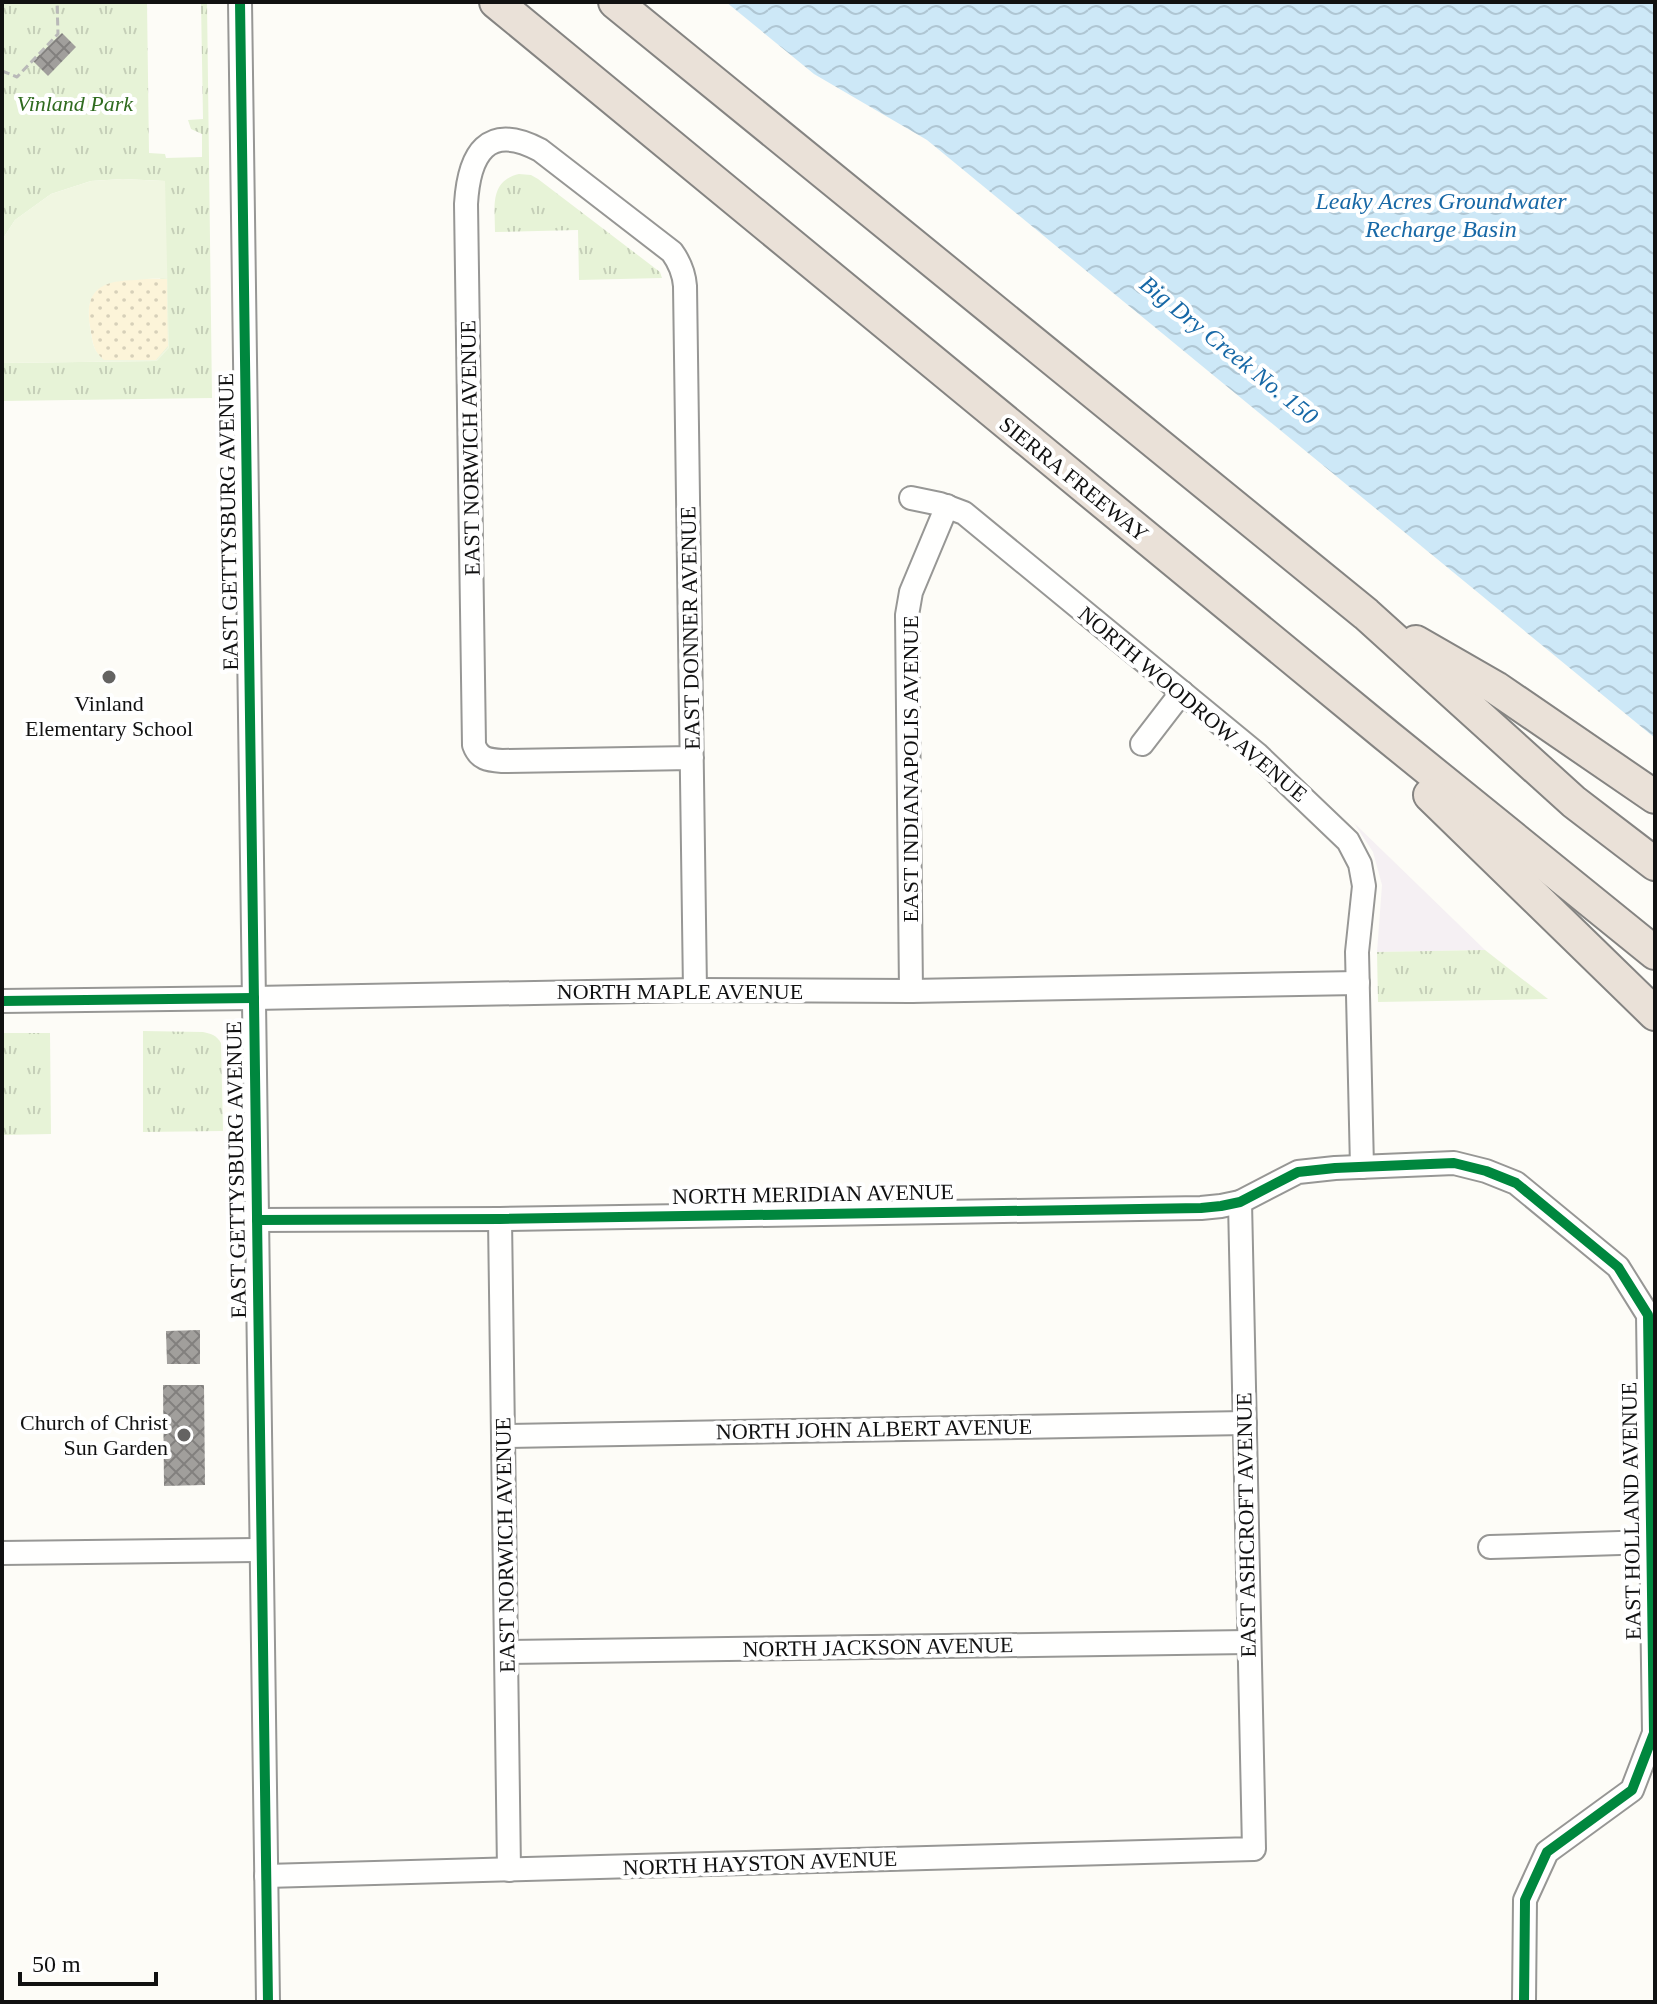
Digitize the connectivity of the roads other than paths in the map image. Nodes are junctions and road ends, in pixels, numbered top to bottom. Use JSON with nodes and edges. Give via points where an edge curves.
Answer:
{"nodes":[{"id":1,"x":240,"y":2,"type":"edge"},
{"id":2,"x":496,"y":2,"type":"edge"},
{"id":3,"x":615,"y":2,"type":"edge"},
{"id":4,"x":491,"y":143,"type":"joint"},
{"id":5,"x":911,"y":498,"type":"dead end"},
{"id":6,"x":947,"y":506,"type":"junction"},
{"id":7,"x":1366,"y":614,"type":"junction"},
{"id":8,"x":1182,"y":692,"type":"junction"},
{"id":9,"x":1386,"y":735,"type":"junction"},
{"id":10,"x":1142,"y":744,"type":"dead end"},
{"id":11,"x":692,"y":758,"type":"junction"},
{"id":12,"x":1655,"y":797,"type":"edge"},
{"id":13,"x":1655,"y":864,"type":"edge"},
{"id":14,"x":1655,"y":953,"type":"edge"},
{"id":15,"x":1358,"y":983,"type":"junction"},
{"id":16,"x":695,"y":990,"type":"junction"},
{"id":17,"x":911,"y":991,"type":"junction"},
{"id":18,"x":254,"y":998,"type":"junction"},
{"id":19,"x":2,"y":1001,"type":"edge"},
{"id":20,"x":1655,"y":1014,"type":"edge"},
{"id":21,"x":1362,"y":1167,"type":"junction"},
{"id":22,"x":1240,"y":1202,"type":"junction"},
{"id":23,"x":500,"y":1219,"type":"junction"},
{"id":24,"x":257,"y":1220,"type":"junction"},
{"id":25,"x":1245,"y":1423,"type":"junction"},
{"id":26,"x":503,"y":1436,"type":"junction"},
{"id":27,"x":1652,"y":1542,"type":"junction"},
{"id":28,"x":1490,"y":1547,"type":"dead end"},
{"id":29,"x":261,"y":1550,"type":"junction"},
{"id":30,"x":2,"y":1553,"type":"edge"},
{"id":31,"x":1248,"y":1642,"type":"junction"},
{"id":32,"x":507,"y":1652,"type":"junction"},
{"id":33,"x":1254,"y":1849,"type":"joint"},
{"id":34,"x":509,"y":1870,"type":"junction"},
{"id":35,"x":266,"y":1876,"type":"junction"},
{"id":36,"x":268,"y":2002,"type":"edge"},
{"id":37,"x":1524,"y":2002,"type":"edge"}],
"edges":[{"from":1,"to":18,"type":"street","name":"EAST GETTYSBURG AVENUE"},
{"from":2,"to":9,"type":"highway","name":"SIERRA FREEWAY"},
{"from":3,"to":7,"type":"highway"},
{"from":4,"to":11,"type":"street","name":"EAST DONNER AVENUE","via":[[516,140],[540,150],[672,252],[681,267]]},
{"from":4,"to":11,"type":"street","name":"EAST NORWICH AVENUE","via":[[476,158],[466,204],[474,745],[477,754],[502,761]]},
{"from":5,"to":6,"type":"street","name":"NORTH WOODROW AVENUE"},
{"from":6,"to":8,"type":"street","name":"NORTH WOODROW AVENUE","via":[[964,513]]},
{"from":6,"to":17,"type":"street","name":"EAST INDIANAPOLIS AVENUE","via":[[911,592],[907,615]]},
{"from":7,"to":12,"type":"highway","via":[[1496,688]]},
{"from":7,"to":13,"type":"highway","via":[[1574,802]]},
{"from":8,"to":10,"type":"street"},
{"from":8,"to":15,"type":"street","name":"NORTH WOODROW AVENUE","via":[[1348,841],[1364,886]]},
{"from":9,"to":14,"type":"highway","name":"SIERRA FREEWAY"},
{"from":9,"to":20,"type":"highway","via":[[1418,783]]},
{"from":11,"to":16,"type":"street","name":"EAST DONNER AVENUE"},
{"from":15,"to":17,"type":"street","name":"NORTH MAPLE AVENUE"},
{"from":15,"to":21,"type":"street"},
{"from":16,"to":17,"type":"street","name":"NORTH MAPLE AVENUE"},
{"from":16,"to":18,"type":"street","name":"NORTH MAPLE AVENUE"},
{"from":18,"to":19,"type":"street","name":"NORTH MAPLE AVENUE"},
{"from":18,"to":24,"type":"street","name":"EAST GETTYSBURG AVENUE"},
{"from":21,"to":22,"type":"street","name":"NORTH MERIDIAN AVENUE","via":[[1298,1172]]},
{"from":21,"to":27,"type":"street","name":"EAST HOLLAND AVENUE","via":[[1454,1163],[1486,1171],[1516,1183],[1618,1267],[1648,1315]]},
{"from":22,"to":23,"type":"street","name":"NORTH MERIDIAN AVENUE","via":[[1201,1208]]},
{"from":22,"to":25,"type":"street","name":"EAST ASHCROFT AVENUE"},
{"from":23,"to":24,"type":"street","name":"NORTH MERIDIAN AVENUE"},
{"from":23,"to":26,"type":"street","name":"EAST NORWICH AVENUE"},
{"from":24,"to":29,"type":"street","name":"EAST GETTYSBURG AVENUE"},
{"from":25,"to":26,"type":"street","name":"NORTH JOHN ALBERT AVENUE"},
{"from":25,"to":31,"type":"street","name":"EAST ASHCROFT AVENUE"},
{"from":26,"to":32,"type":"street","name":"EAST NORWICH AVENUE"},
{"from":27,"to":28,"type":"street","name":"EAST HOLLAND AVENUE"},
{"from":27,"to":37,"type":"street","name":"EAST HOLLAND AVENUE","via":[[1654,1733],[1632,1790],[1547,1852],[1525,1900]]},
{"from":29,"to":30,"type":"street"},
{"from":29,"to":35,"type":"street","name":"EAST GETTYSBURG AVENUE"},
{"from":31,"to":32,"type":"street","name":"NORTH JACKSON AVENUE"},
{"from":31,"to":33,"type":"street","name":"EAST ASHCROFT AVENUE"},
{"from":32,"to":34,"type":"street","name":"EAST NORWICH AVENUE"},
{"from":33,"to":34,"type":"street","name":"NORTH HAYSTON AVENUE"},
{"from":34,"to":35,"type":"street","name":"NORTH HAYSTON AVENUE"},
{"from":35,"to":36,"type":"street","name":"EAST GETTYSBURG AVENUE"}]}
